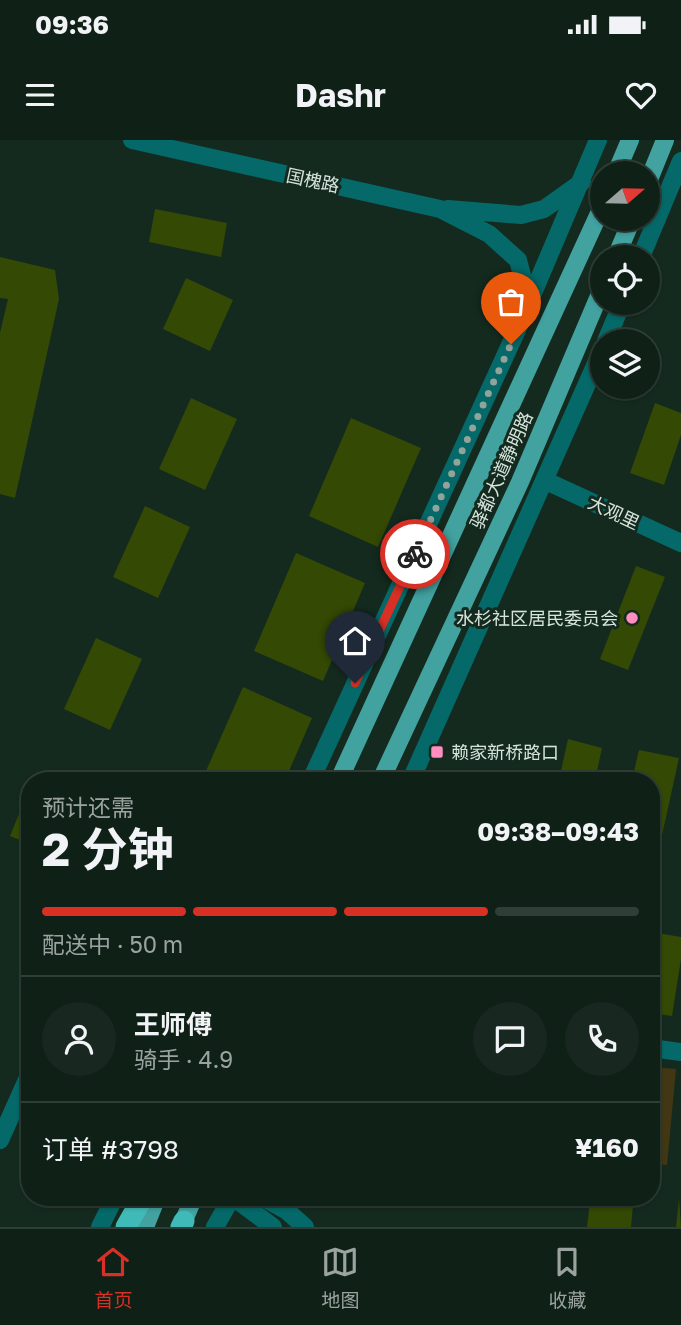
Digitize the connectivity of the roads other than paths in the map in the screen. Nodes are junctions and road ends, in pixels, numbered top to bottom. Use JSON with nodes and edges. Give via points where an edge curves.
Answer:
{"nodes":[{"id":1,"x":132,"y":140,"type":"edge"},
{"id":2,"x":598,"y":140,"type":"edge"},
{"id":3,"x":630,"y":140,"type":"edge"},
{"id":4,"x":665,"y":140,"type":"edge"},
{"id":5,"x":621,"y":161,"type":"edge"},
{"id":6,"x":656,"y":161,"type":"edge"},
{"id":7,"x":681,"y":161,"type":"edge"},
{"id":8,"x":582,"y":182,"type":"junction"},
{"id":9,"x":440,"y":209,"type":"junction"},
{"id":10,"x":591,"y":231,"type":"edge"},
{"id":11,"x":646,"y":245,"type":"edge"},
{"id":12,"x":591,"y":315,"type":"edge"},
{"id":13,"x":522,"y":319,"type":"junction"},
{"id":14,"x":590,"y":378,"type":"edge"},
{"id":15,"x":546,"y":481,"type":"junction"},
{"id":16,"x":681,"y":543,"type":"edge"},
{"id":17,"x":315,"y":772,"type":"edge"},
{"id":18,"x":344,"y":772,"type":"edge"},
{"id":19,"x":385,"y":772,"type":"edge"},
{"id":20,"x":415,"y":772,"type":"edge"},
{"id":21,"x":660,"y":1049,"type":"edge"},
{"id":22,"x":681,"y":1052,"type":"edge"},
{"id":23,"x":21,"y":1093,"type":"edge"},
{"id":24,"x":0,"y":1140,"type":"edge"},
{"id":25,"x":110,"y":1206,"type":"edge"},
{"id":26,"x":138,"y":1206,"type":"edge"},
{"id":27,"x":153,"y":1206,"type":"edge"},
{"id":28,"x":190,"y":1206,"type":"edge"},
{"id":29,"x":228,"y":1206,"type":"edge"},
{"id":30,"x":245,"y":1206,"type":"edge"},
{"id":31,"x":278,"y":1206,"type":"edge"},
{"id":32,"x":182,"y":1225,"type":"edge"},
{"id":33,"x":100,"y":1227,"type":"edge"},
{"id":34,"x":126,"y":1227,"type":"edge"},
{"id":35,"x":145,"y":1227,"type":"edge"},
{"id":36,"x":215,"y":1227,"type":"edge"},
{"id":37,"x":273,"y":1227,"type":"edge"},
{"id":38,"x":306,"y":1227,"type":"edge"}],
"edges":[{"from":1,"to":9,"type":"street","name":"国槐路"},
{"from":2,"to":8,"type":"street"},
{"from":3,"to":5,"type":"main road"},
{"from":4,"to":6,"type":"main road"},
{"from":7,"to":11,"type":"street"},
{"from":8,"to":9,"type":"street","via":[[544,209],[521,215]]},
{"from":8,"to":13,"type":"street"},
{"from":9,"to":13,"type":"street","name":"国槐路","via":[[489,234],[518,260],[524,287]]},
{"from":10,"to":18,"type":"main road","name":"驿都大道静明路"},
{"from":12,"to":19,"type":"main road","name":"驿都大道静明路","via":[[520,482]]},
{"from":13,"to":17,"type":"street"},
{"from":14,"to":15,"type":"street"},
{"from":15,"to":16,"type":"street","name":"大观里"},
{"from":15,"to":20,"type":"street"},
{"from":21,"to":22,"type":"street"},
{"from":23,"to":24,"type":"street"},
{"from":25,"to":33,"type":"street"},
{"from":26,"to":34,"type":"highway"},
{"from":27,"to":35,"type":"main road"},
{"from":28,"to":32,"type":"main road"},
{"from":29,"to":36,"type":"street"},
{"from":30,"to":37,"type":"street"},
{"from":31,"to":38,"type":"street"}]}
